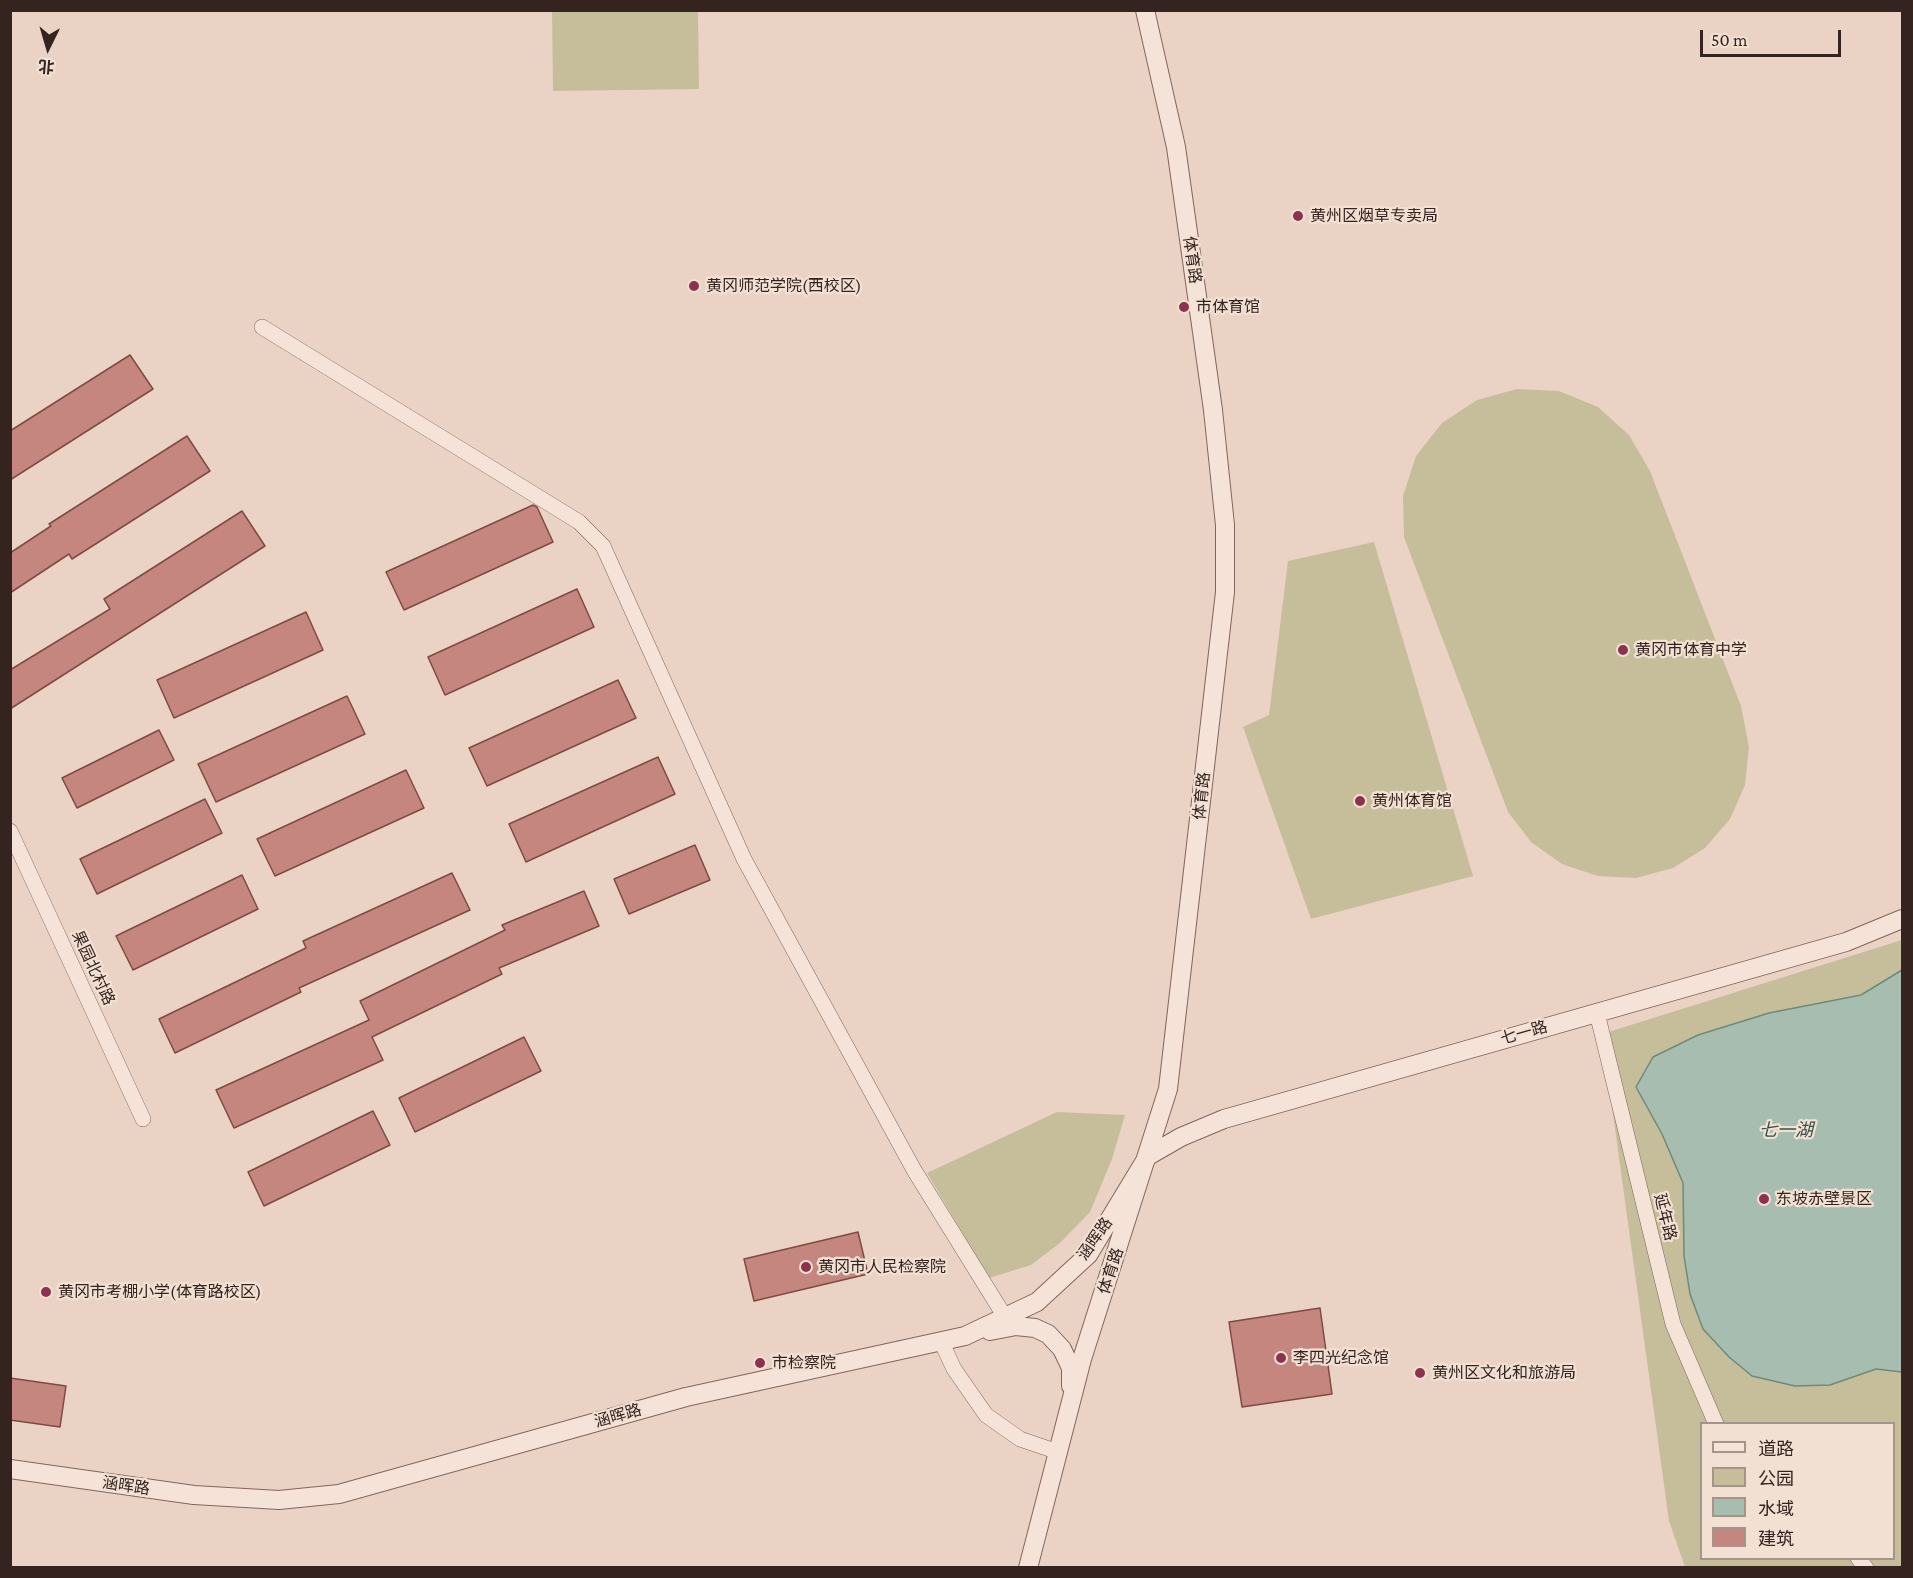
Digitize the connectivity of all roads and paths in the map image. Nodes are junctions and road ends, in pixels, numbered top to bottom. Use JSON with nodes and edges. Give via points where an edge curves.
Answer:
{"nodes":[{"id":1,"x":1145,"y":10,"type":"edge"},
{"id":2,"x":262,"y":327,"type":"dead end"},
{"id":3,"x":10,"y":831,"type":"edge"},
{"id":4,"x":1902,"y":919,"type":"edge"},
{"id":5,"x":1597,"y":1013,"type":"junction"},
{"id":6,"x":143,"y":1119,"type":"dead end"},
{"id":7,"x":1148,"y":1156,"type":"junction"},
{"id":8,"x":1005,"y":1317,"type":"junction"},
{"id":9,"x":965,"y":1336,"type":"junction"},
{"id":10,"x":941,"y":1341,"type":"junction"},
{"id":11,"x":1071,"y":1401,"type":"junction"},
{"id":12,"x":1715,"y":1422,"type":"edge"},
{"id":13,"x":1058,"y":1452,"type":"junction"},
{"id":14,"x":10,"y":1469,"type":"edge"},
{"id":15,"x":1028,"y":1568,"type":"edge"}],
"edges":[{"from":1,"to":7,"type":"street","name":"体育路","via":[[1176,147],[1212,399],[1225,525],[1225,592],[1178,1017],[1168,1089]]},
{"from":2,"to":8,"type":"street","via":[[579,522],[603,546],[744,859],[914,1170]]},
{"from":3,"to":6,"type":"street","name":"果园北村路"},
{"from":4,"to":5,"type":"street","name":"七一路","via":[[1846,942]]},
{"from":5,"to":7,"type":"street","name":"七一路","via":[[1224,1119]]},
{"from":5,"to":12,"type":"street","name":"延年路","via":[[1673,1324]]},
{"from":7,"to":8,"type":"street","name":"涵晖路","via":[[1088,1255],[1037,1302]]},
{"from":7,"to":11,"type":"street","name":"体育路"},
{"from":8,"to":9,"type":"street","name":"涵晖路"},
{"from":9,"to":10,"type":"street","name":"涵晖路"},
{"from":9,"to":11,"type":"street","via":[[1017,1326],[1048,1334],[1062,1349],[1071,1368]]},
{"from":10,"to":13,"type":"street","via":[[954,1369],[986,1415],[1020,1439]]},
{"from":10,"to":14,"type":"street","name":"涵晖路","via":[[686,1397],[339,1494],[279,1500],[194,1496]]},
{"from":11,"to":13,"type":"street","name":"体育路"},
{"from":13,"to":15,"type":"street","name":"体育路"}]}
